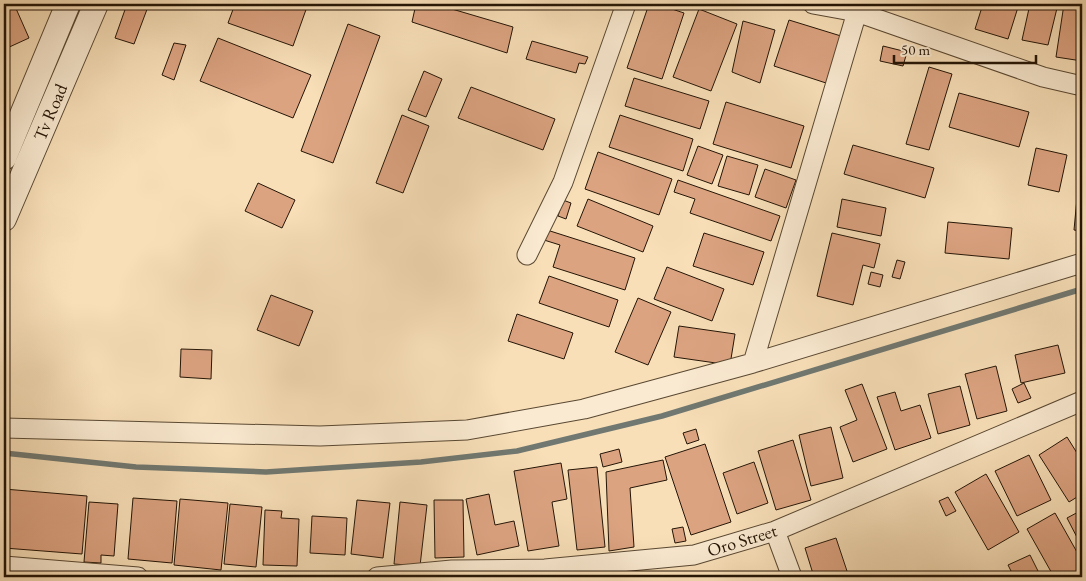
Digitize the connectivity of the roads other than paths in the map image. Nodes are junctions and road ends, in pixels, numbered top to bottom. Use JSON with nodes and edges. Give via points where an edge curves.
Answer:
{"nodes":[{"id":1,"x":68,"y":4,"type":"edge"},
{"id":2,"x":96,"y":4,"type":"edge"},
{"id":3,"x":626,"y":4,"type":"edge"},
{"id":4,"x":813,"y":4,"type":"edge"},
{"id":5,"x":857,"y":12,"type":"junction"},
{"id":6,"x":1082,"y":86,"type":"edge"},
{"id":7,"x":5,"y":153,"type":"edge"},
{"id":8,"x":4,"y":219,"type":"edge"},
{"id":9,"x":527,"y":256,"type":"dead end"},
{"id":10,"x":1082,"y":263,"type":"edge"},
{"id":11,"x":753,"y":363,"type":"junction"},
{"id":12,"x":1082,"y":402,"type":"edge"},
{"id":13,"x":4,"y":428,"type":"edge"},
{"id":14,"x":775,"y":531,"type":"junction"},
{"id":15,"x":13,"y":570,"type":"edge"},
{"id":16,"x":547,"y":573,"type":"edge"},
{"id":17,"x":138,"y":577,"type":"edge"},
{"id":18,"x":377,"y":577,"type":"edge"},
{"id":19,"x":792,"y":577,"type":"edge"}],
"edges":[{"from":1,"to":7,"type":"street","name":"Tv Road"},
{"from":2,"to":8,"type":"street","name":"Tv Road"},
{"from":3,"to":9,"type":"street","via":[[563,182]]},
{"from":4,"to":5,"type":"street"},
{"from":5,"to":6,"type":"street","via":[[1043,77]]},
{"from":5,"to":11,"type":"street"},
{"from":10,"to":11,"type":"street"},
{"from":11,"to":13,"type":"street","via":[[584,409],[467,430],[320,436]]},
{"from":12,"to":14,"type":"street","name":"Oro Street"},
{"from":14,"to":16,"type":"street","name":"Oro Street","via":[[694,554]]},
{"from":14,"to":19,"type":"street"},
{"from":15,"to":17,"type":"street"},
{"from":16,"to":18,"type":"street","name":"Oro Street","via":[[452,570]]}]}
